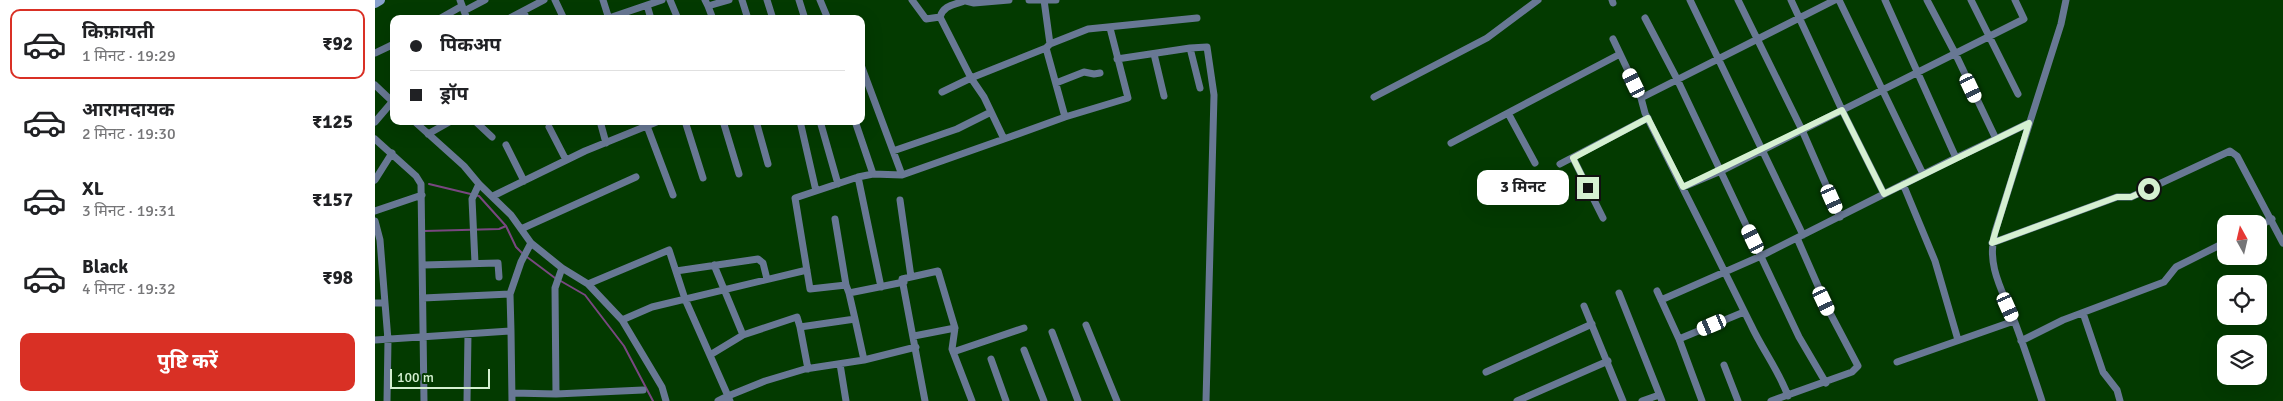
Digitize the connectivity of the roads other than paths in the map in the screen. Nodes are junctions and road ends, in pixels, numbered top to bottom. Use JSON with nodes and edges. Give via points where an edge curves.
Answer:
{"nodes":[{"id":1,"x":380,"y":0,"type":"edge"},
{"id":2,"x":485,"y":0,"type":"edge"},
{"id":3,"x":544,"y":0,"type":"edge"},
{"id":4,"x":555,"y":0,"type":"edge"},
{"id":5,"x":603,"y":0,"type":"edge"},
{"id":6,"x":662,"y":0,"type":"edge"},
{"id":7,"x":670,"y":0,"type":"edge"},
{"id":8,"x":729,"y":0,"type":"edge"},
{"id":9,"x":742,"y":0,"type":"edge"},
{"id":10,"x":767,"y":0,"type":"edge"},
{"id":11,"x":799,"y":0,"type":"edge"},
{"id":12,"x":820,"y":0,"type":"edge"},
{"id":13,"x":912,"y":0,"type":"edge"},
{"id":14,"x":966,"y":0,"type":"edge"},
{"id":15,"x":1009,"y":0,"type":"edge"},
{"id":16,"x":1029,"y":0,"type":"edge"},
{"id":17,"x":1057,"y":0,"type":"edge"},
{"id":18,"x":1538,"y":0,"type":"edge"},
{"id":19,"x":1690,"y":0,"type":"edge"},
{"id":20,"x":1738,"y":0,"type":"edge"},
{"id":21,"x":1791,"y":0,"type":"edge"},
{"id":22,"x":1835,"y":0,"type":"edge"},
{"id":23,"x":1839,"y":0,"type":"edge"},
{"id":24,"x":1885,"y":0,"type":"edge"},
{"id":25,"x":1927,"y":0,"type":"edge"},
{"id":26,"x":1971,"y":0,"type":"edge"},
{"id":27,"x":2015,"y":0,"type":"edge"},
{"id":28,"x":2066,"y":0,"type":"edge"},
{"id":29,"x":1045,"y":1,"type":"edge"},
{"id":30,"x":375,"y":3,"type":"edge"},
{"id":31,"x":707,"y":3,"type":"edge"},
{"id":32,"x":462,"y":5,"type":"edge"},
{"id":33,"x":647,"y":5,"type":"junction"},
{"id":34,"x":523,"y":11,"type":"junction"},
{"id":35,"x":446,"y":15,"type":"edge"},
{"id":36,"x":516,"y":15,"type":"edge"},
{"id":37,"x":524,"y":15,"type":"edge"},
{"id":38,"x":561,"y":15,"type":"edge"},
{"id":39,"x":608,"y":15,"type":"edge"},
{"id":40,"x":620,"y":15,"type":"edge"},
{"id":41,"x":650,"y":15,"type":"edge"},
{"id":42,"x":676,"y":15,"type":"edge"},
{"id":43,"x":712,"y":15,"type":"edge"},
{"id":44,"x":747,"y":15,"type":"edge"},
{"id":45,"x":772,"y":15,"type":"edge"},
{"id":46,"x":804,"y":15,"type":"edge"},
{"id":47,"x":826,"y":15,"type":"edge"},
{"id":48,"x":940,"y":17,"type":"junction"},
{"id":49,"x":1799,"y":17,"type":"junction"},
{"id":50,"x":1197,"y":18,"type":"dead end"},
{"id":51,"x":1645,"y":18,"type":"dead end"},
{"id":52,"x":1110,"y":28,"type":"junction"},
{"id":53,"x":1989,"y":36,"type":"junction"},
{"id":54,"x":1758,"y":38,"type":"junction"},
{"id":55,"x":1613,"y":39,"type":"dead end"},
{"id":56,"x":390,"y":46,"type":"edge"},
{"id":57,"x":1048,"y":46,"type":"junction"},
{"id":58,"x":1190,"y":48,"type":"junction"},
{"id":59,"x":375,"y":53,"type":"edge"},
{"id":60,"x":1955,"y":53,"type":"junction"},
{"id":61,"x":1154,"y":54,"type":"junction"},
{"id":62,"x":1620,"y":54,"type":"junction"},
{"id":63,"x":1117,"y":59,"type":"junction"},
{"id":64,"x":1717,"y":59,"type":"junction"},
{"id":65,"x":1100,"y":72,"type":"dead end"},
{"id":66,"x":1918,"y":72,"type":"junction"},
{"id":67,"x":865,"y":76,"type":"edge"},
{"id":68,"x":971,"y":78,"type":"junction"},
{"id":69,"x":1677,"y":79,"type":"junction"},
{"id":70,"x":1056,"y":82,"type":"junction"},
{"id":71,"x":375,"y":85,"type":"edge"},
{"id":72,"x":1200,"y":88,"type":"dead end"},
{"id":73,"x":1884,"y":89,"type":"junction"},
{"id":74,"x":942,"y":92,"type":"dead end"},
{"id":75,"x":2018,"y":94,"type":"dead end"},
{"id":76,"x":1164,"y":96,"type":"dead end"},
{"id":77,"x":1374,"y":97,"type":"dead end"},
{"id":78,"x":1641,"y":98,"type":"junction"},
{"id":79,"x":390,"y":100,"type":"edge"},
{"id":80,"x":390,"y":106,"type":"edge"},
{"id":81,"x":1842,"y":110,"type":"junction"},
{"id":82,"x":991,"y":112,"type":"junction"},
{"id":83,"x":1509,"y":113,"type":"junction"},
{"id":84,"x":1065,"y":117,"type":"junction"},
{"id":85,"x":1648,"y":118,"type":"junction"},
{"id":86,"x":375,"y":122,"type":"edge"},
{"id":87,"x":2029,"y":123,"type":"junction"},
{"id":88,"x":418,"y":125,"type":"edge"},
{"id":89,"x":444,"y":125,"type":"edge"},
{"id":90,"x":479,"y":125,"type":"edge"},
{"id":91,"x":601,"y":125,"type":"edge"},
{"id":92,"x":686,"y":125,"type":"edge"},
{"id":93,"x":724,"y":125,"type":"edge"},
{"id":94,"x":757,"y":125,"type":"edge"},
{"id":95,"x":801,"y":125,"type":"edge"},
{"id":96,"x":821,"y":125,"type":"edge"},
{"id":97,"x":856,"y":125,"type":"edge"},
{"id":98,"x":647,"y":126,"type":"joint"},
{"id":99,"x":549,"y":127,"type":"dead end"},
{"id":100,"x":1802,"y":130,"type":"junction"},
{"id":101,"x":428,"y":134,"type":"junction"},
{"id":102,"x":492,"y":137,"type":"dead end"},
{"id":103,"x":375,"y":139,"type":"edge"},
{"id":104,"x":1004,"y":139,"type":"junction"},
{"id":105,"x":1996,"y":139,"type":"junction"},
{"id":106,"x":607,"y":143,"type":"junction"},
{"id":107,"x":1451,"y":143,"type":"dead end"},
{"id":108,"x":506,"y":145,"type":"dead end"},
{"id":109,"x":1761,"y":149,"type":"junction"},
{"id":110,"x":893,"y":151,"type":"junction"},
{"id":111,"x":392,"y":153,"type":"junction"},
{"id":112,"x":1573,"y":158,"type":"junction"},
{"id":113,"x":1956,"y":158,"type":"junction"},
{"id":114,"x":566,"y":160,"type":"junction"},
{"id":115,"x":1535,"y":163,"type":"dead end"},
{"id":116,"x":768,"y":164,"type":"dead end"},
{"id":117,"x":1560,"y":164,"type":"dead end"},
{"id":118,"x":1721,"y":170,"type":"junction"},
{"id":119,"x":739,"y":174,"type":"dead end"},
{"id":120,"x":873,"y":174,"type":"junction"},
{"id":121,"x":1923,"y":174,"type":"junction"},
{"id":122,"x":902,"y":175,"type":"junction"},
{"id":123,"x":635,"y":177,"type":"dead end"},
{"id":124,"x":858,"y":177,"type":"junction"},
{"id":125,"x":703,"y":178,"type":"dead end"},
{"id":126,"x":375,"y":180,"type":"edge"},
{"id":127,"x":524,"y":181,"type":"junction"},
{"id":128,"x":838,"y":184,"type":"junction"},
{"id":129,"x":1903,"y":184,"type":"junction"},
{"id":130,"x":477,"y":187,"type":"junction"},
{"id":131,"x":1683,"y":187,"type":"junction"},
{"id":132,"x":816,"y":191,"type":"junction"},
{"id":133,"x":1884,"y":194,"type":"junction"},
{"id":134,"x":422,"y":195,"type":"junction"},
{"id":135,"x":673,"y":195,"type":"dead end"},
{"id":136,"x":493,"y":196,"type":"junction"},
{"id":137,"x":900,"y":200,"type":"dead end"},
{"id":138,"x":375,"y":211,"type":"edge"},
{"id":139,"x":1840,"y":217,"type":"junction"},
{"id":140,"x":1603,"y":218,"type":"dead end"},
{"id":141,"x":835,"y":219,"type":"dead end"},
{"id":142,"x":2272,"y":219,"type":"junction"},
{"id":143,"x":375,"y":221,"type":"edge"},
{"id":144,"x":2267,"y":222,"type":"edge"},
{"id":145,"x":521,"y":229,"type":"junction"},
{"id":146,"x":1800,"y":237,"type":"junction"},
{"id":147,"x":378,"y":240,"type":"edge"},
{"id":148,"x":531,"y":243,"type":"junction"},
{"id":149,"x":1992,"y":243,"type":"junction"},
{"id":150,"x":2283,"y":243,"type":"edge"},
{"id":151,"x":2217,"y":246,"type":"edge"},
{"id":152,"x":1761,"y":256,"type":"junction"},
{"id":153,"x":475,"y":263,"type":"junction"},
{"id":154,"x":423,"y":265,"type":"junction"},
{"id":155,"x":715,"y":265,"type":"junction"},
{"id":156,"x":562,"y":268,"type":"junction"},
{"id":157,"x":807,"y":270,"type":"junction"},
{"id":158,"x":676,"y":271,"type":"junction"},
{"id":159,"x":1725,"y":272,"type":"junction"},
{"id":160,"x":499,"y":277,"type":"dead end"},
{"id":161,"x":911,"y":277,"type":"junction"},
{"id":162,"x":767,"y":279,"type":"junction"},
{"id":163,"x":903,"y":282,"type":"junction"},
{"id":164,"x":588,"y":284,"type":"junction"},
{"id":165,"x":846,"y":285,"type":"junction"},
{"id":166,"x":881,"y":286,"type":"junction"},
{"id":167,"x":724,"y":290,"type":"junction"},
{"id":168,"x":1657,"y":291,"type":"dead end"},
{"id":169,"x":1619,"y":292,"type":"dead end"},
{"id":170,"x":849,"y":293,"type":"junction"},
{"id":171,"x":510,"y":294,"type":"junction"},
{"id":172,"x":423,"y":298,"type":"junction"},
{"id":173,"x":685,"y":299,"type":"junction"},
{"id":174,"x":1661,"y":300,"type":"junction"},
{"id":175,"x":375,"y":303,"type":"edge"},
{"id":176,"x":385,"y":303,"type":"junction"},
{"id":177,"x":1584,"y":306,"type":"dead end"},
{"id":178,"x":1744,"y":312,"type":"junction"},
{"id":179,"x":2083,"y":313,"type":"junction"},
{"id":180,"x":855,"y":319,"type":"junction"},
{"id":181,"x":622,"y":320,"type":"junction"},
{"id":182,"x":2014,"y":321,"type":"junction"},
{"id":183,"x":1592,"y":324,"type":"junction"},
{"id":184,"x":1086,"y":325,"type":"dead end"},
{"id":185,"x":800,"y":327,"type":"junction"},
{"id":186,"x":955,"y":328,"type":"junction"},
{"id":187,"x":1024,"y":328,"type":"dead end"},
{"id":188,"x":511,"y":331,"type":"junction"},
{"id":189,"x":1052,"y":332,"type":"dead end"},
{"id":190,"x":468,"y":334,"type":"junction"},
{"id":191,"x":743,"y":335,"type":"junction"},
{"id":192,"x":423,"y":336,"type":"junction"},
{"id":193,"x":914,"y":336,"type":"junction"},
{"id":194,"x":1679,"y":339,"type":"junction"},
{"id":195,"x":375,"y":340,"type":"edge"},
{"id":196,"x":388,"y":340,"type":"junction"},
{"id":197,"x":1958,"y":340,"type":"junction"},
{"id":198,"x":2021,"y":341,"type":"junction"},
{"id":199,"x":916,"y":347,"type":"junction"},
{"id":200,"x":1024,"y":350,"type":"dead end"},
{"id":201,"x":953,"y":352,"type":"junction"},
{"id":202,"x":710,"y":355,"type":"junction"},
{"id":203,"x":991,"y":359,"type":"dead end"},
{"id":204,"x":864,"y":360,"type":"junction"},
{"id":205,"x":1608,"y":361,"type":"junction"},
{"id":206,"x":1897,"y":362,"type":"dead end"},
{"id":207,"x":840,"y":364,"type":"junction"},
{"id":208,"x":1724,"y":365,"type":"dead end"},
{"id":209,"x":808,"y":369,"type":"junction"},
{"id":210,"x":1486,"y":372,"type":"dead end"},
{"id":211,"x":1826,"y":383,"type":"junction"},
{"id":212,"x":643,"y":390,"type":"dead end"},
{"id":213,"x":513,"y":393,"type":"junction"},
{"id":214,"x":556,"y":394,"type":"junction"},
{"id":215,"x":1789,"y":396,"type":"junction"},
{"id":216,"x":1660,"y":398,"type":"edge"},
{"id":217,"x":729,"y":399,"type":"edge"},
{"id":218,"x":387,"y":401,"type":"edge"},
{"id":219,"x":424,"y":401,"type":"edge"},
{"id":220,"x":467,"y":401,"type":"edge"},
{"id":221,"x":512,"y":401,"type":"edge"},
{"id":222,"x":666,"y":401,"type":"edge"},
{"id":223,"x":718,"y":401,"type":"edge"},
{"id":224,"x":846,"y":401,"type":"edge"},
{"id":225,"x":925,"y":401,"type":"edge"},
{"id":226,"x":972,"y":401,"type":"edge"},
{"id":227,"x":1006,"y":401,"type":"edge"},
{"id":228,"x":1044,"y":401,"type":"edge"},
{"id":229,"x":1078,"y":401,"type":"edge"},
{"id":230,"x":1117,"y":401,"type":"edge"},
{"id":231,"x":1206,"y":401,"type":"edge"},
{"id":232,"x":1517,"y":401,"type":"edge"},
{"id":233,"x":1623,"y":401,"type":"edge"},
{"id":234,"x":1642,"y":401,"type":"edge"},
{"id":235,"x":1702,"y":401,"type":"edge"},
{"id":236,"x":1738,"y":401,"type":"edge"},
{"id":237,"x":1771,"y":401,"type":"edge"},
{"id":238,"x":2042,"y":401,"type":"edge"},
{"id":239,"x":2120,"y":401,"type":"edge"}],
"edges":[{"from":1,"to":30,"type":"street"},
{"from":2,"to":32,"type":"street"},
{"from":3,"to":34,"type":"street"},
{"from":4,"to":38,"type":"street"},
{"from":5,"to":39,"type":"street"},
{"from":6,"to":33,"type":"street"},
{"from":7,"to":42,"type":"street"},
{"from":8,"to":31,"type":"street"},
{"from":9,"to":44,"type":"street"},
{"from":10,"to":45,"type":"street"},
{"from":11,"to":46,"type":"street"},
{"from":12,"to":47,"type":"street"},
{"from":13,"to":48,"type":"street","via":[[926,19]]},
{"from":14,"to":15,"type":"street","via":[[974,3]]},
{"from":14,"to":48,"type":"street","via":[[949,5]]},
{"from":16,"to":29,"type":"street"},
{"from":17,"to":29,"type":"street"},
{"from":18,"to":77,"type":"street","via":[[1487,38]]},
{"from":19,"to":64,"type":"street"},
{"from":20,"to":54,"type":"street"},
{"from":21,"to":49,"type":"street"},
{"from":22,"to":49,"type":"street"},
{"from":23,"to":73,"type":"street"},
{"from":24,"to":66,"type":"street"},
{"from":25,"to":60,"type":"street"},
{"from":26,"to":53,"type":"street"},
{"from":27,"to":53,"type":"street","via":[[2024,19]]},
{"from":28,"to":87,"type":"street"},
{"from":29,"to":57,"type":"street"},
{"from":31,"to":43,"type":"street"},
{"from":32,"to":35,"type":"street"},
{"from":33,"to":40,"type":"street"},
{"from":33,"to":41,"type":"street"},
{"from":34,"to":36,"type":"street"},
{"from":34,"to":37,"type":"street"},
{"from":48,"to":68,"type":"street"},
{"from":49,"to":54,"type":"street"},
{"from":49,"to":81,"type":"street"},
{"from":50,"to":52,"type":"street"},
{"from":51,"to":69,"type":"street"},
{"from":52,"to":57,"type":"street","via":[[1088,29]]},
{"from":52,"to":63,"type":"street"},
{"from":53,"to":60,"type":"street"},
{"from":53,"to":75,"type":"street"},
{"from":54,"to":64,"type":"street"},
{"from":54,"to":100,"type":"street"},
{"from":55,"to":62,"type":"street"},
{"from":56,"to":59,"type":"street"},
{"from":57,"to":68,"type":"street"},
{"from":57,"to":70,"type":"street"},
{"from":58,"to":61,"type":"street"},
{"from":58,"to":72,"type":"street"},
{"from":58,"to":231,"type":"street","via":[[1207,47],[1214,95]]},
{"from":60,"to":66,"type":"street"},
{"from":60,"to":105,"type":"street"},
{"from":61,"to":63,"type":"street"},
{"from":61,"to":76,"type":"street"},
{"from":62,"to":78,"type":"street"},
{"from":62,"to":83,"type":"street"},
{"from":63,"to":84,"type":"street","via":[[1128,98]]},
{"from":64,"to":69,"type":"street"},
{"from":64,"to":109,"type":"street"},
{"from":65,"to":70,"type":"street","via":[[1084,72]]},
{"from":66,"to":73,"type":"street"},
{"from":66,"to":113,"type":"street"},
{"from":67,"to":110,"type":"street"},
{"from":68,"to":74,"type":"street"},
{"from":68,"to":82,"type":"street"},
{"from":69,"to":78,"type":"street"},
{"from":69,"to":118,"type":"street"},
{"from":70,"to":84,"type":"street"},
{"from":71,"to":79,"type":"street"},
{"from":73,"to":81,"type":"street"},
{"from":73,"to":121,"type":"street"},
{"from":78,"to":85,"type":"street"},
{"from":80,"to":86,"type":"street"},
{"from":81,"to":100,"type":"street"},
{"from":81,"to":133,"type":"street"},
{"from":82,"to":104,"type":"street"},
{"from":82,"to":110,"type":"street","via":[[957,129]]},
{"from":83,"to":107,"type":"street"},
{"from":83,"to":115,"type":"street"},
{"from":84,"to":104,"type":"street"},
{"from":85,"to":112,"type":"street"},
{"from":85,"to":131,"type":"street"},
{"from":87,"to":105,"type":"street"},
{"from":87,"to":149,"type":"street"},
{"from":88,"to":101,"type":"street"},
{"from":89,"to":101,"type":"street"},
{"from":90,"to":102,"type":"street"},
{"from":91,"to":106,"type":"street"},
{"from":92,"to":125,"type":"street"},
{"from":93,"to":119,"type":"street"},
{"from":94,"to":116,"type":"street"},
{"from":95,"to":132,"type":"street"},
{"from":96,"to":128,"type":"street"},
{"from":97,"to":120,"type":"street"},
{"from":98,"to":106,"type":"street"},
{"from":98,"to":135,"type":"street"},
{"from":99,"to":114,"type":"street"},
{"from":100,"to":109,"type":"street"},
{"from":100,"to":139,"type":"street"},
{"from":101,"to":130,"type":"street","via":[[464,166]]},
{"from":103,"to":111,"type":"street"},
{"from":104,"to":122,"type":"street"},
{"from":105,"to":113,"type":"street"},
{"from":106,"to":114,"type":"street"},
{"from":108,"to":127,"type":"street"},
{"from":109,"to":118,"type":"street"},
{"from":109,"to":146,"type":"street"},
{"from":110,"to":122,"type":"street"},
{"from":111,"to":126,"type":"street"},
{"from":111,"to":134,"type":"street","via":[[416,176]]},
{"from":112,"to":117,"type":"street"},
{"from":112,"to":140,"type":"street"},
{"from":113,"to":121,"type":"street"},
{"from":114,"to":127,"type":"street"},
{"from":118,"to":131,"type":"street"},
{"from":118,"to":152,"type":"street"},
{"from":120,"to":122,"type":"street"},
{"from":120,"to":124,"type":"street"},
{"from":121,"to":129,"type":"street"},
{"from":123,"to":145,"type":"street"},
{"from":124,"to":128,"type":"street"},
{"from":124,"to":166,"type":"street"},
{"from":127,"to":136,"type":"street"},
{"from":128,"to":132,"type":"street"},
{"from":129,"to":133,"type":"street"},
{"from":129,"to":197,"type":"street","via":[[1935,261]]},
{"from":130,"to":136,"type":"street"},
{"from":130,"to":153,"type":"street","via":[[472,199]]},
{"from":131,"to":159,"type":"street"},
{"from":132,"to":157,"type":"street","via":[[795,198]]},
{"from":133,"to":139,"type":"street"},
{"from":134,"to":138,"type":"street"},
{"from":134,"to":154,"type":"street"},
{"from":136,"to":145,"type":"street"},
{"from":137,"to":161,"type":"street"},
{"from":139,"to":146,"type":"street"},
{"from":141,"to":165,"type":"street"},
{"from":142,"to":144,"type":"street"},
{"from":142,"to":149,"type":"street","via":[[2237,156],[2230,151],[2131,197],[2117,197]]},
{"from":142,"to":150,"type":"street"},
{"from":143,"to":147,"type":"street"},
{"from":145,"to":148,"type":"street"},
{"from":146,"to":152,"type":"street"},
{"from":146,"to":211,"type":"street","via":[[1829,311],[1857,362],[1856,370]]},
{"from":147,"to":176,"type":"street"},
{"from":148,"to":156,"type":"street"},
{"from":148,"to":171,"type":"street"},
{"from":149,"to":182,"type":"street","via":[[1993,271]]},
{"from":151,"to":179,"type":"street","via":[[2176,267],[2163,282]]},
{"from":152,"to":159,"type":"street"},
{"from":152,"to":211,"type":"street","via":[[1799,336]]},
{"from":153,"to":154,"type":"street"},
{"from":153,"to":160,"type":"street","via":[[498,263]]},
{"from":154,"to":172,"type":"street"},
{"from":155,"to":158,"type":"street"},
{"from":155,"to":162,"type":"street","via":[[758,259],[763,263]]},
{"from":155,"to":167,"type":"street"},
{"from":156,"to":164,"type":"street"},
{"from":156,"to":214,"type":"street","via":[[555,288]]},
{"from":157,"to":162,"type":"street"},
{"from":157,"to":165,"type":"street","via":[[810,289]]},
{"from":158,"to":164,"type":"street","via":[[669,250]]},
{"from":158,"to":173,"type":"street"},
{"from":159,"to":174,"type":"street"},
{"from":159,"to":178,"type":"street"},
{"from":161,"to":163,"type":"street","via":[[903,278]]},
{"from":161,"to":186,"type":"street","via":[[938,271]]},
{"from":162,"to":167,"type":"street"},
{"from":163,"to":166,"type":"street"},
{"from":163,"to":193,"type":"street"},
{"from":164,"to":181,"type":"street"},
{"from":165,"to":170,"type":"street"},
{"from":166,"to":170,"type":"street"},
{"from":167,"to":173,"type":"street"},
{"from":167,"to":191,"type":"street"},
{"from":168,"to":174,"type":"street"},
{"from":169,"to":216,"type":"street"},
{"from":170,"to":180,"type":"street"},
{"from":171,"to":172,"type":"street"},
{"from":171,"to":188,"type":"street"},
{"from":172,"to":192,"type":"street"},
{"from":173,"to":181,"type":"street","via":[[652,307]]},
{"from":173,"to":202,"type":"street"},
{"from":174,"to":194,"type":"street"},
{"from":175,"to":176,"type":"street"},
{"from":176,"to":196,"type":"street"},
{"from":177,"to":183,"type":"street"},
{"from":178,"to":194,"type":"street"},
{"from":178,"to":215,"type":"street"},
{"from":179,"to":198,"type":"street"},
{"from":179,"to":239,"type":"street","via":[[2103,372],[2117,390]]},
{"from":180,"to":185,"type":"street"},
{"from":180,"to":204,"type":"street"},
{"from":181,"to":222,"type":"street","via":[[662,387]]},
{"from":182,"to":197,"type":"street"},
{"from":182,"to":198,"type":"street"},
{"from":183,"to":205,"type":"street"},
{"from":183,"to":210,"type":"street"},
{"from":184,"to":230,"type":"street"},
{"from":185,"to":191,"type":"street","via":[[797,317]]},
{"from":185,"to":209,"type":"street"},
{"from":186,"to":193,"type":"street"},
{"from":186,"to":201,"type":"street"},
{"from":187,"to":201,"type":"street"},
{"from":188,"to":190,"type":"street"},
{"from":188,"to":213,"type":"street"},
{"from":189,"to":229,"type":"street"},
{"from":190,"to":192,"type":"street"},
{"from":190,"to":220,"type":"street"},
{"from":191,"to":202,"type":"street"},
{"from":192,"to":196,"type":"street"},
{"from":192,"to":219,"type":"street"},
{"from":193,"to":199,"type":"street"},
{"from":194,"to":235,"type":"street"},
{"from":195,"to":196,"type":"street"},
{"from":196,"to":218,"type":"street"},
{"from":197,"to":206,"type":"street"},
{"from":198,"to":238,"type":"street"},
{"from":199,"to":204,"type":"street"},
{"from":199,"to":225,"type":"street"},
{"from":200,"to":228,"type":"street"},
{"from":201,"to":226,"type":"street"},
{"from":202,"to":217,"type":"street"},
{"from":203,"to":227,"type":"street"},
{"from":204,"to":207,"type":"street"},
{"from":205,"to":232,"type":"street"},
{"from":205,"to":233,"type":"street"},
{"from":207,"to":209,"type":"street"},
{"from":207,"to":224,"type":"street"},
{"from":208,"to":236,"type":"street"},
{"from":209,"to":217,"type":"street","via":[[765,381]]},
{"from":211,"to":215,"type":"street"},
{"from":212,"to":214,"type":"street"},
{"from":213,"to":214,"type":"street"},
{"from":213,"to":221,"type":"street"},
{"from":215,"to":237,"type":"street"},
{"from":216,"to":234,"type":"street"},
{"from":217,"to":223,"type":"street"}]}
